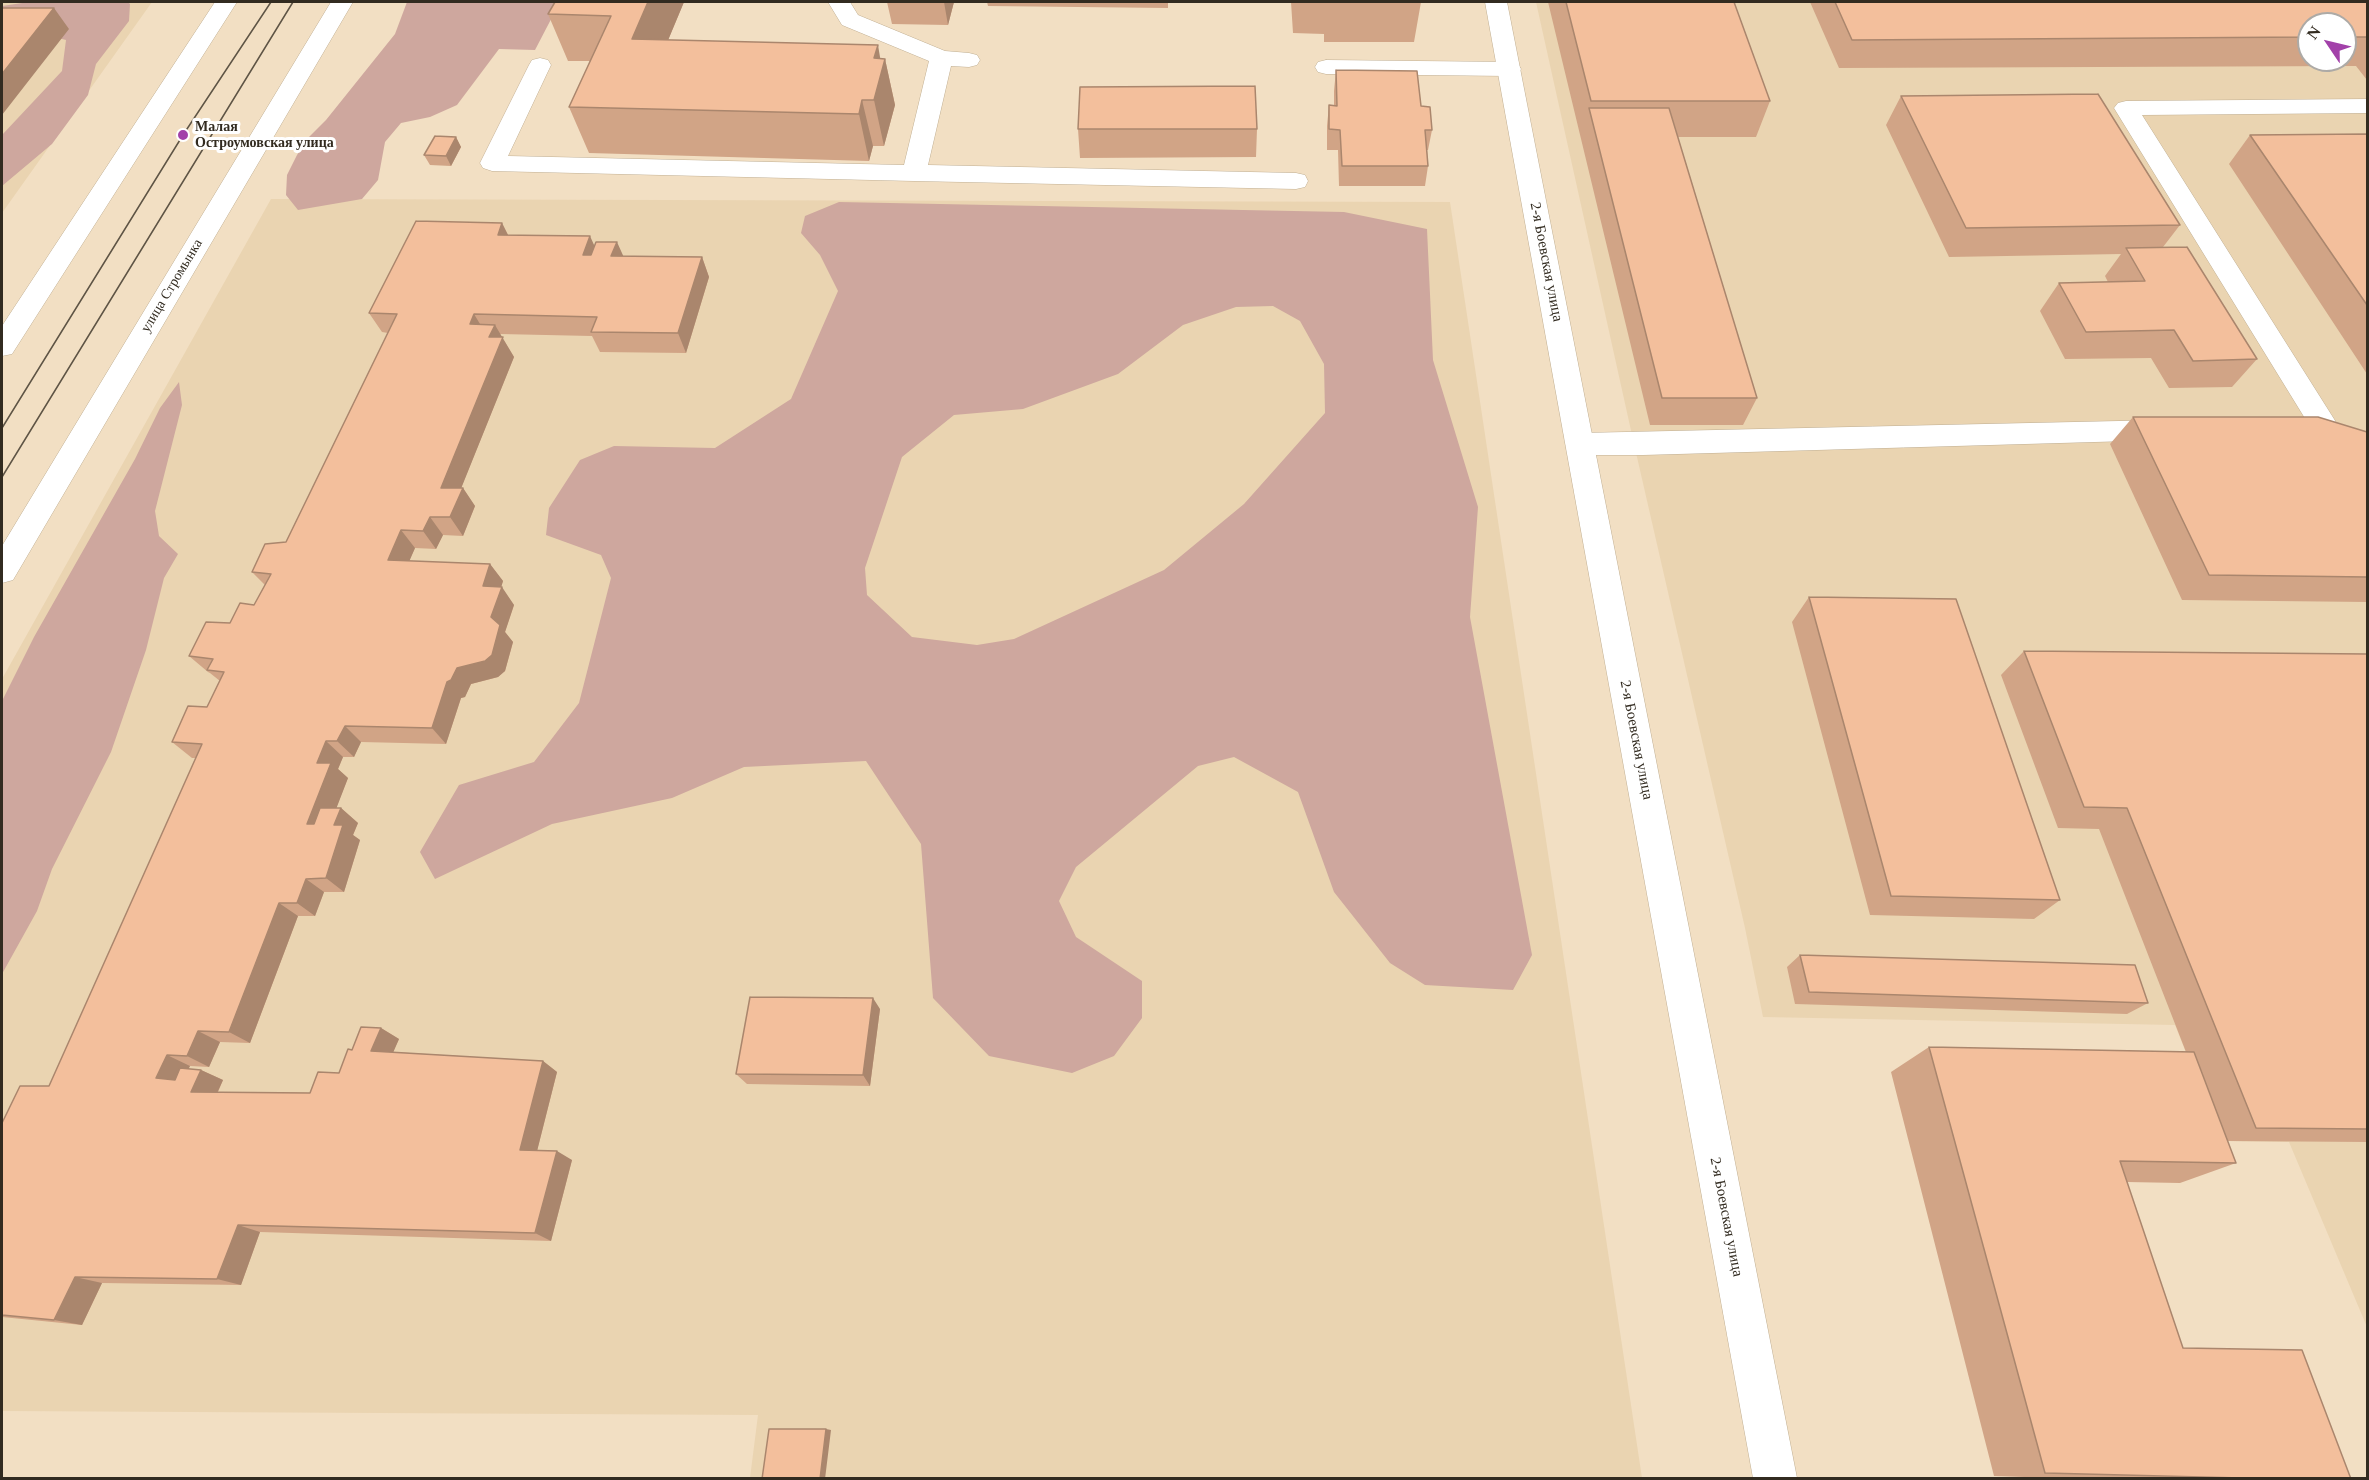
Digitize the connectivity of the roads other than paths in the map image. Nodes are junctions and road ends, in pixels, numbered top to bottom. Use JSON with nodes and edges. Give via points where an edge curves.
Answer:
{"nodes":[{"id":1,"x":226,"y":2,"type":"edge"},
{"id":2,"x":342,"y":2,"type":"edge"},
{"id":3,"x":839,"y":2,"type":"edge"},
{"id":4,"x":1496,"y":2,"type":"edge"},
{"id":5,"x":941,"y":58,"type":"junction"},
{"id":6,"x":969,"y":60,"type":"dead end"},
{"id":7,"x":540,"y":65,"type":"dead end"},
{"id":8,"x":1326,"y":67,"type":"dead end"},
{"id":9,"x":1510,"y":69,"type":"junction"},
{"id":10,"x":2367,"y":106,"type":"edge"},
{"id":11,"x":914,"y":173,"type":"junction"},
{"id":12,"x":1296,"y":181,"type":"dead end"},
{"id":13,"x":2,"y":346,"type":"edge"},
{"id":14,"x":2288,"y":427,"type":"edge"},
{"id":15,"x":2193,"y":429,"type":"edge"},
{"id":16,"x":1581,"y":444,"type":"junction"},
{"id":17,"x":2,"y":571,"type":"edge"},
{"id":18,"x":1774,"y":1479,"type":"edge"}],
"edges":[{"from":1,"to":13,"type":"street"},
{"from":2,"to":17,"type":"street","name":"улица Стромынка"},
{"from":3,"to":5,"type":"street","via":[[850,20]]},
{"from":4,"to":9,"type":"street","name":"2-я Боевская улица"},
{"from":5,"to":6,"type":"street"},
{"from":5,"to":11,"type":"street"},
{"from":7,"to":11,"type":"street","via":[[492,163]]},
{"from":8,"to":9,"type":"street"},
{"from":9,"to":16,"type":"street","name":"2-я Боевская улица"},
{"from":10,"to":14,"type":"street","via":[[2126,108],[2335,429]]},
{"from":11,"to":12,"type":"street"},
{"from":15,"to":16,"type":"street"},
{"from":16,"to":18,"type":"street","name":"2-я Боевская улица"}]}
